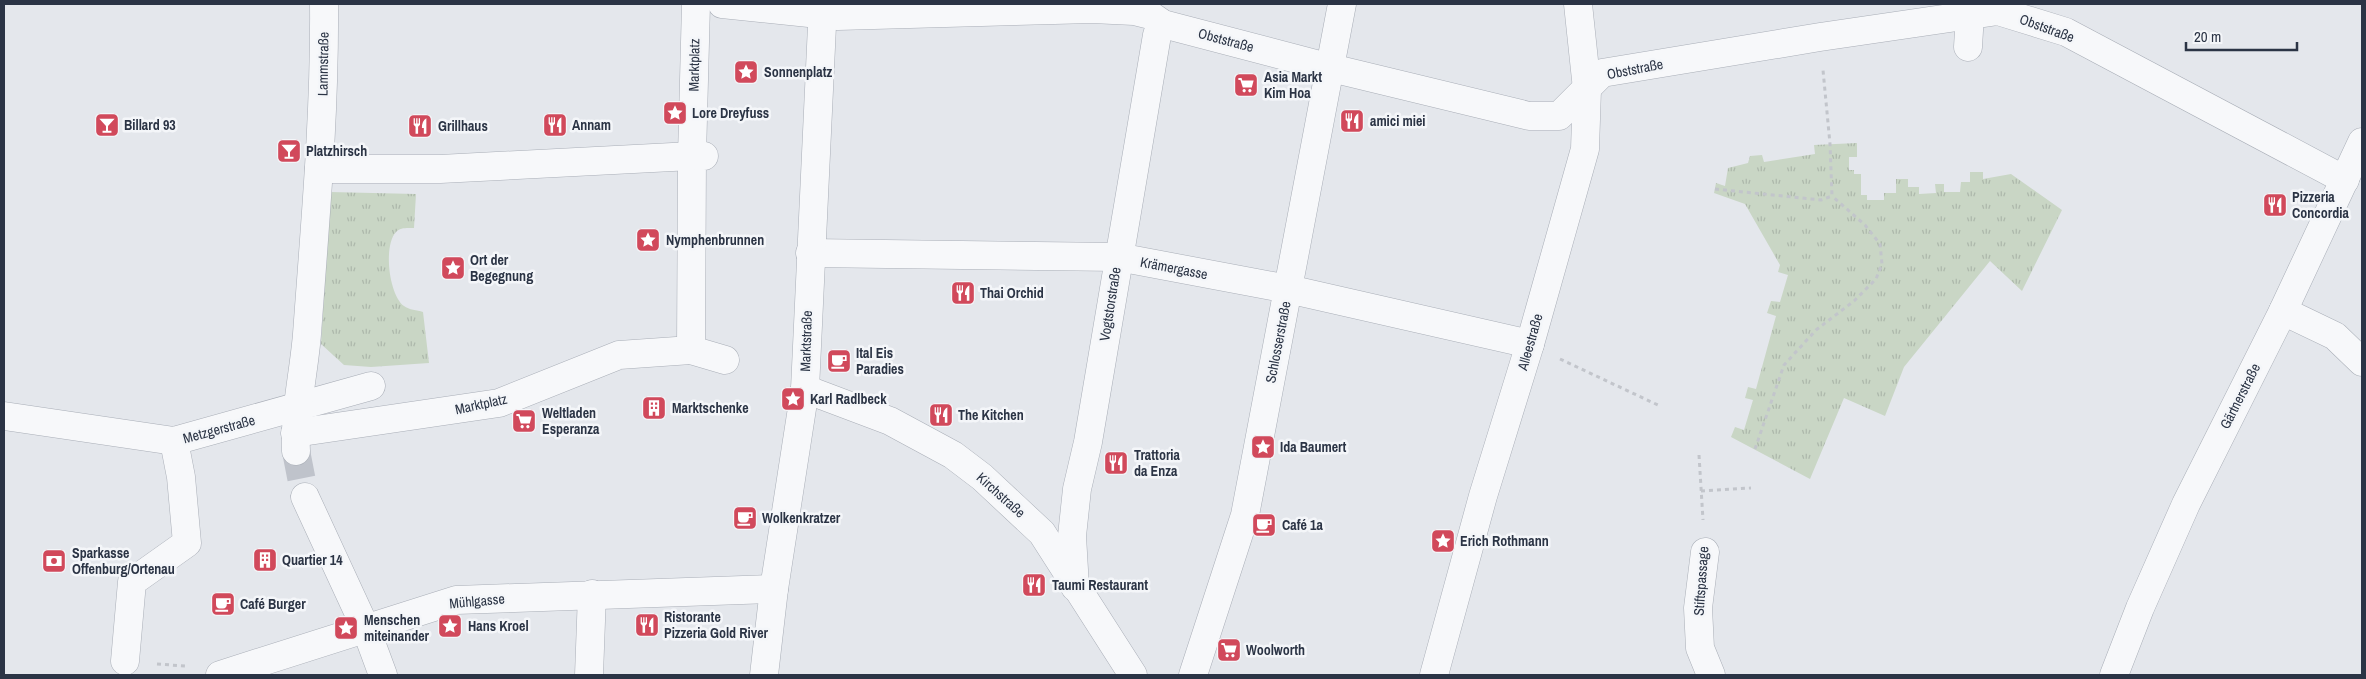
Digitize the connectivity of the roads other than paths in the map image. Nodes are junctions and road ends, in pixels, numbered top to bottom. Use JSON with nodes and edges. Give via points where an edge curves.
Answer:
{"nodes":[{"id":1,"x":324,"y":4,"type":"edge"},
{"id":2,"x":696,"y":4,"type":"edge"},
{"id":3,"x":722,"y":4,"type":"edge"},
{"id":4,"x":1342,"y":4,"type":"edge"},
{"id":5,"x":1578,"y":4,"type":"edge"},
{"id":6,"x":1999,"y":7,"type":"edge"},
{"id":7,"x":822,"y":9,"type":"edge"},
{"id":8,"x":1970,"y":14,"type":"junction"},
{"id":9,"x":1163,"y":24,"type":"junction"},
{"id":10,"x":1968,"y":48,"type":"dead end"},
{"id":11,"x":1331,"y":68,"type":"junction"},
{"id":12,"x":1587,"y":88,"type":"junction"},
{"id":13,"x":2362,"y":142,"type":"edge"},
{"id":14,"x":698,"y":156,"type":"junction"},
{"id":15,"x":319,"y":169,"type":"junction"},
{"id":16,"x":2344,"y":180,"type":"junction"},
{"id":17,"x":810,"y":253,"type":"junction"},
{"id":18,"x":1118,"y":257,"type":"junction"},
{"id":19,"x":1288,"y":289,"type":"junction"},
{"id":20,"x":2283,"y":311,"type":"junction"},
{"id":21,"x":1530,"y":344,"type":"junction"},
{"id":22,"x":692,"y":350,"type":"junction"},
{"id":23,"x":725,"y":360,"type":"dead end"},
{"id":24,"x":2362,"y":362,"type":"edge"},
{"id":25,"x":371,"y":386,"type":"dead end"},
{"id":26,"x":805,"y":389,"type":"junction"},
{"id":27,"x":4,"y":416,"type":"edge"},
{"id":28,"x":297,"y":431,"type":"junction"},
{"id":29,"x":174,"y":441,"type":"junction"},
{"id":30,"x":305,"y":496,"type":"tunnel mouth"},
{"id":31,"x":1705,"y":552,"type":"road end"},
{"id":32,"x":1075,"y":587,"type":"junction"},
{"id":33,"x":774,"y":589,"type":"junction"},
{"id":34,"x":592,"y":594,"type":"junction"},
{"id":35,"x":366,"y":629,"type":"junction"},
{"id":36,"x":126,"y":661,"type":"dead end"},
{"id":37,"x":2122,"y":668,"type":"edge"},
{"id":38,"x":220,"y":675,"type":"edge"},
{"id":39,"x":383,"y":675,"type":"edge"},
{"id":40,"x":589,"y":675,"type":"edge"},
{"id":41,"x":764,"y":675,"type":"edge"},
{"id":42,"x":1134,"y":675,"type":"edge"},
{"id":43,"x":1193,"y":675,"type":"edge"},
{"id":44,"x":1434,"y":675,"type":"edge"},
{"id":45,"x":1711,"y":675,"type":"edge"}],
"edges":[{"from":1,"to":15,"type":"street","name":"Lammstraße"},
{"from":2,"to":14,"type":"street","name":"Marktplatz"},
{"from":3,"to":7,"type":"street"},
{"from":4,"to":11,"type":"street","name":"Schlosserstraße"},
{"from":5,"to":12,"type":"street","name":"Alleestraße"},
{"from":6,"to":8,"type":"street","name":"Obststraße"},
{"from":6,"to":16,"type":"street","name":"Obststraße","via":[[2066,32]]},
{"from":7,"to":9,"type":"street","name":"Obststraße","via":[[1092,9],[1134,11],[1150,15]]},
{"from":7,"to":17,"type":"street","name":"Marktstraße"},
{"from":8,"to":10,"type":"street"},
{"from":8,"to":12,"type":"street","name":"Obststraße","via":[[1602,73]]},
{"from":9,"to":11,"type":"street","name":"Obststraße"},
{"from":9,"to":18,"type":"street","name":"Vogtstorstraße","via":[[1157,35]]},
{"from":11,"to":12,"type":"street","name":"Obststraße","via":[[1529,116],[1559,116]]},
{"from":11,"to":19,"type":"street","name":"Schlosserstraße"},
{"from":12,"to":21,"type":"street","name":"Alleestraße","via":[[1585,150]]},
{"from":13,"to":16,"type":"street","name":"Gärtnerstraße"},
{"from":14,"to":15,"type":"street","via":[[440,169]]},
{"from":14,"to":22,"type":"street","name":"Marktplatz"},
{"from":15,"to":28,"type":"street"},
{"from":16,"to":20,"type":"street","name":"Gärtnerstraße"},
{"from":17,"to":18,"type":"street","name":"Krämergasse"},
{"from":17,"to":26,"type":"street","name":"Marktstraße"},
{"from":18,"to":19,"type":"street","name":"Krämergasse"},
{"from":18,"to":32,"type":"street","name":"Vogtstorstraße","via":[[1088,442],[1077,489],[1072,536]]},
{"from":19,"to":21,"type":"street","name":"Krämergasse"},
{"from":19,"to":43,"type":"street","name":"Schlosserstraße","via":[[1245,514]]},
{"from":20,"to":24,"type":"street","via":[[2335,336]]},
{"from":20,"to":37,"type":"street","name":"Gärtnerstraße","via":[[2186,504],[2140,608]]},
{"from":21,"to":44,"type":"street","name":"Alleestraße","via":[[1483,496]]},
{"from":22,"to":23,"type":"street","name":"Marktplatz"},
{"from":22,"to":28,"type":"street","name":"Marktplatz","via":[[619,355],[499,403]]},
{"from":25,"to":28,"type":"street","name":"Metzgerstraße"},
{"from":26,"to":32,"type":"street","name":"Kirchstraße","via":[[890,421],[953,455],[982,477],[1042,533]]},
{"from":26,"to":33,"type":"street","name":"Marktstraße"},
{"from":27,"to":29,"type":"street","name":"Metzgerstraße"},
{"from":28,"to":29,"type":"street","name":"Metzgerstraße"},
{"from":29,"to":36,"type":"street","via":[[187,543],[132,582]]},
{"from":30,"to":35,"type":"street"},
{"from":31,"to":45,"type":"street","name":"Stiftspassage","via":[[1698,608],[1700,648]]},
{"from":32,"to":42,"type":"street","name":"Kirchstraße"},
{"from":33,"to":34,"type":"street","name":"Mühlgasse"},
{"from":33,"to":41,"type":"street","name":"Marktstraße"},
{"from":34,"to":35,"type":"street","name":"Mühlgasse","via":[[456,600]]},
{"from":34,"to":40,"type":"street"},
{"from":35,"to":38,"type":"street","name":"Mühlgasse"},
{"from":35,"to":39,"type":"street"}]}
